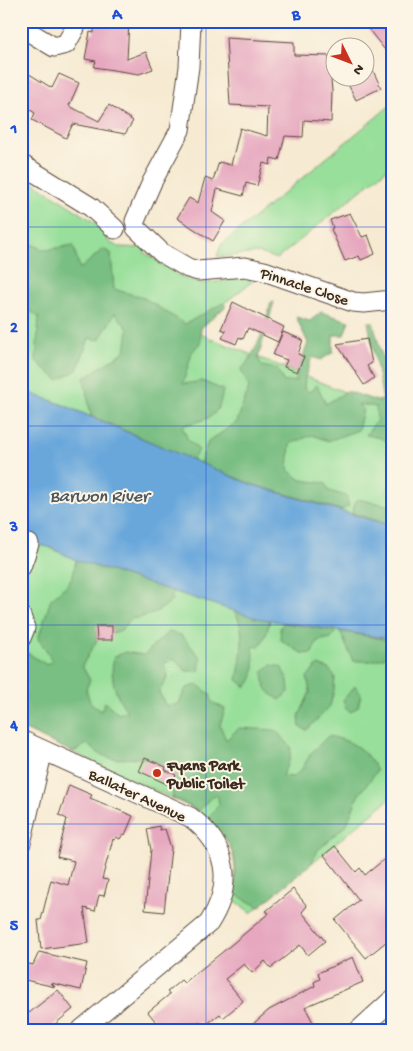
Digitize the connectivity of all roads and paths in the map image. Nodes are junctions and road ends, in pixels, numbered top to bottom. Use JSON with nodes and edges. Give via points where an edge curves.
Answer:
{"nodes":[{"id":1,"x":75,"y":21,"type":"edge"},
{"id":2,"x":191,"y":21,"type":"edge"},
{"id":3,"x":21,"y":27,"type":"edge"},
{"id":4,"x":21,"y":164,"type":"edge"},
{"id":5,"x":126,"y":224,"type":"junction"},
{"id":6,"x":392,"y":300,"type":"edge"},
{"id":7,"x":29,"y":544,"type":"dead end"},
{"id":8,"x":21,"y":568,"type":"edge"},
{"id":9,"x":21,"y":616,"type":"edge"},
{"id":10,"x":21,"y":638,"type":"edge"},
{"id":11,"x":21,"y":740,"type":"edge"},
{"id":12,"x":42,"y":753,"type":"junction"},
{"id":13,"x":21,"y":773,"type":"edge"},
{"id":14,"x":25,"y":807,"type":"edge"},
{"id":15,"x":21,"y":843,"type":"edge"},
{"id":16,"x":392,"y":1000,"type":"edge"},
{"id":17,"x":81,"y":1030,"type":"edge"},
{"id":18,"x":359,"y":1030,"type":"edge"}],
"edges":[{"from":1,"to":3,"type":"street","via":[[75,28],[66,44],[54,47]]},
{"from":2,"to":5,"type":"street","via":[[180,130]]},
{"from":4,"to":5,"type":"street","name":"Pinnacle Close","via":[[91,208]]},
{"from":5,"to":6,"type":"street","name":"Pinnacle Close","via":[[180,265],[198,271],[245,267],[353,302]]},
{"from":7,"to":8,"type":"street"},
{"from":9,"to":10,"type":"street","via":[[25,626]]},
{"from":11,"to":12,"type":"street","name":"Ballater Avenue"},
{"from":12,"to":13,"type":"street"},
{"from":12,"to":14,"type":"street"},
{"from":12,"to":17,"type":"street","name":"Ballater Avenue","via":[[190,817],[212,837],[223,864],[221,898],[208,923]]},
{"from":14,"to":15,"type":"street"},
{"from":16,"to":18,"type":"street"}]}
